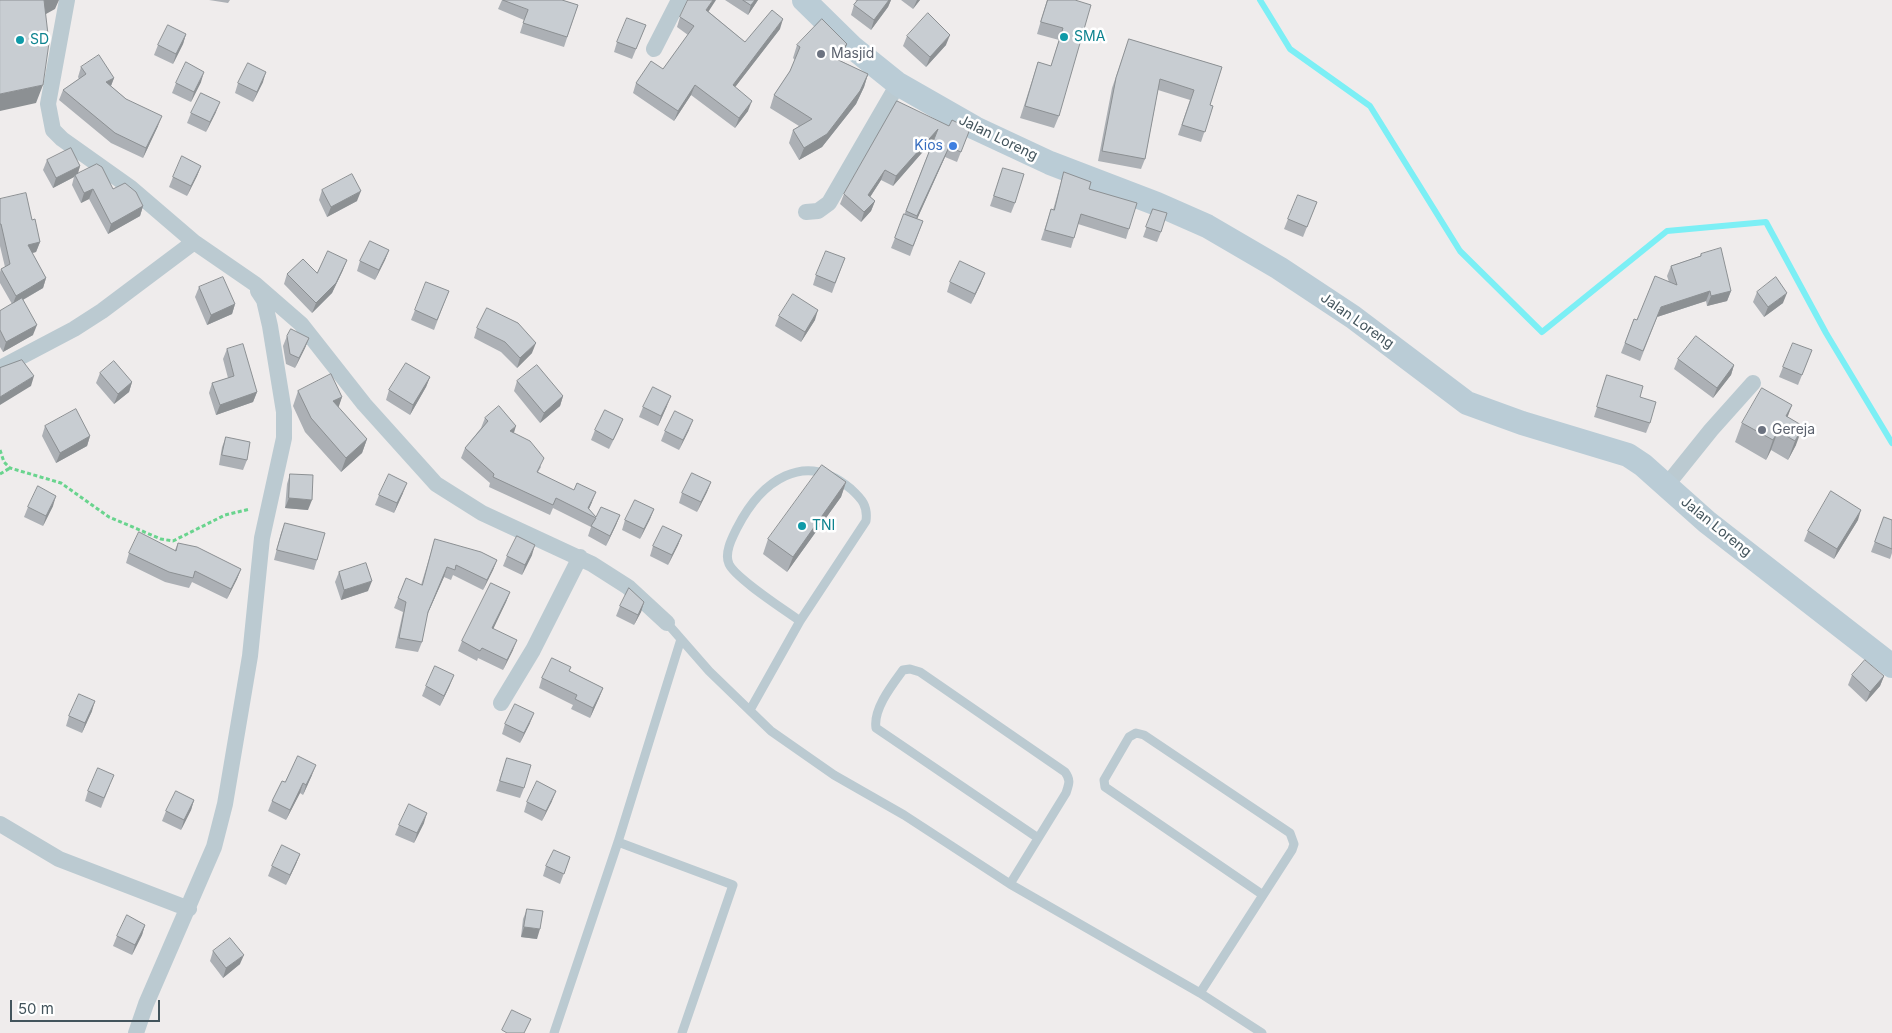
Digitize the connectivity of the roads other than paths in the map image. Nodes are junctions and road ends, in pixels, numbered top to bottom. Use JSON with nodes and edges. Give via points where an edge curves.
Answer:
{"nodes":[{"id":1,"x":67,"y":0,"type":"edge"},
{"id":2,"x":679,"y":0,"type":"edge"},
{"id":3,"x":804,"y":0,"type":"edge"},
{"id":4,"x":654,"y":49,"type":"dead end"},
{"id":5,"x":898,"y":84,"type":"junction"},
{"id":6,"x":806,"y":212,"type":"dead end"},
{"id":7,"x":194,"y":242,"type":"junction"},
{"id":8,"x":255,"y":284,"type":"junction"},
{"id":9,"x":0,"y":368,"type":"edge"},
{"id":10,"x":1753,"y":383,"type":"dead end"},
{"id":11,"x":1666,"y":486,"type":"junction"},
{"id":12,"x":580,"y":557,"type":"junction"},
{"id":13,"x":800,"y":622,"type":"junction"},
{"id":14,"x":667,"y":623,"type":"joint"},
{"id":15,"x":681,"y":640,"type":"junction"},
{"id":16,"x":1892,"y":666,"type":"edge"},
{"id":17,"x":501,"y":703,"type":"dead end"},
{"id":18,"x":750,"y":710,"type":"junction"},
{"id":19,"x":0,"y":824,"type":"edge"},
{"id":20,"x":1038,"y":838,"type":"junction"},
{"id":21,"x":618,"y":842,"type":"junction"},
{"id":22,"x":1010,"y":884,"type":"junction"},
{"id":23,"x":1263,"y":895,"type":"junction"},
{"id":24,"x":188,"y":909,"type":"junction"},
{"id":25,"x":1200,"y":993,"type":"junction"},
{"id":26,"x":136,"y":1033,"type":"edge"},
{"id":27,"x":554,"y":1033,"type":"edge"},
{"id":28,"x":682,"y":1033,"type":"edge"},
{"id":29,"x":1262,"y":1033,"type":"edge"}],
"edges":[{"from":1,"to":7,"type":"street","via":[[48,104],[53,130],[131,188]]},
{"from":2,"to":4,"type":"street"},
{"from":3,"to":5,"type":"street","name":"Jalan Loreng","via":[[852,47]]},
{"from":5,"to":6,"type":"street","via":[[828,203],[818,211]]},
{"from":5,"to":11,"type":"street","name":"Jalan Loreng","via":[[975,128],[1050,163],[1207,226],[1353,317],[1467,403],[1628,455]]},
{"from":7,"to":8,"type":"street"},
{"from":7,"to":9,"type":"street","via":[[102,311]]},
{"from":8,"to":12,"type":"street","via":[[300,324],[364,404],[436,484],[482,513]]},
{"from":8,"to":24,"type":"street","via":[[264,300],[270,326],[284,412],[284,438],[261,547],[250,656],[225,804],[214,847]]},
{"from":10,"to":11,"type":"street","via":[[1710,430]]},
{"from":11,"to":16,"type":"street","name":"Jalan Loreng","via":[[1707,522]]},
{"from":12,"to":14,"type":"street","via":[[628,587]]},
{"from":12,"to":17,"type":"street","via":[[533,650]]},
{"from":13,"to":13,"type":"lane","via":[[866,521],[868,511],[864,501],[834,476],[818,471],[792,472],[770,484],[751,505],[731,540],[727,554],[737,575]]},
{"from":13,"to":18,"type":"lane"},
{"from":14,"to":15,"type":"lane"},
{"from":15,"to":18,"type":"lane","via":[[709,672]]},
{"from":15,"to":21,"type":"lane"},
{"from":18,"to":22,"type":"lane","via":[[771,731],[834,775],[904,815]]},
{"from":19,"to":24,"type":"street","via":[[59,859]]},
{"from":20,"to":20,"type":"lane","via":[[876,728],[877,712],[903,670],[920,672],[1065,772],[1070,783]]},
{"from":20,"to":22,"type":"lane"},
{"from":21,"to":27,"type":"lane"},
{"from":21,"to":28,"type":"lane","via":[[733,885]]},
{"from":22,"to":25,"type":"lane"},
{"from":23,"to":23,"type":"lane","via":[[1292,850],[1294,844],[1290,833],[1144,735],[1136,733],[1129,737],[1104,780],[1105,786]]},
{"from":23,"to":25,"type":"lane"},
{"from":24,"to":26,"type":"street"},
{"from":25,"to":29,"type":"lane"}]}
